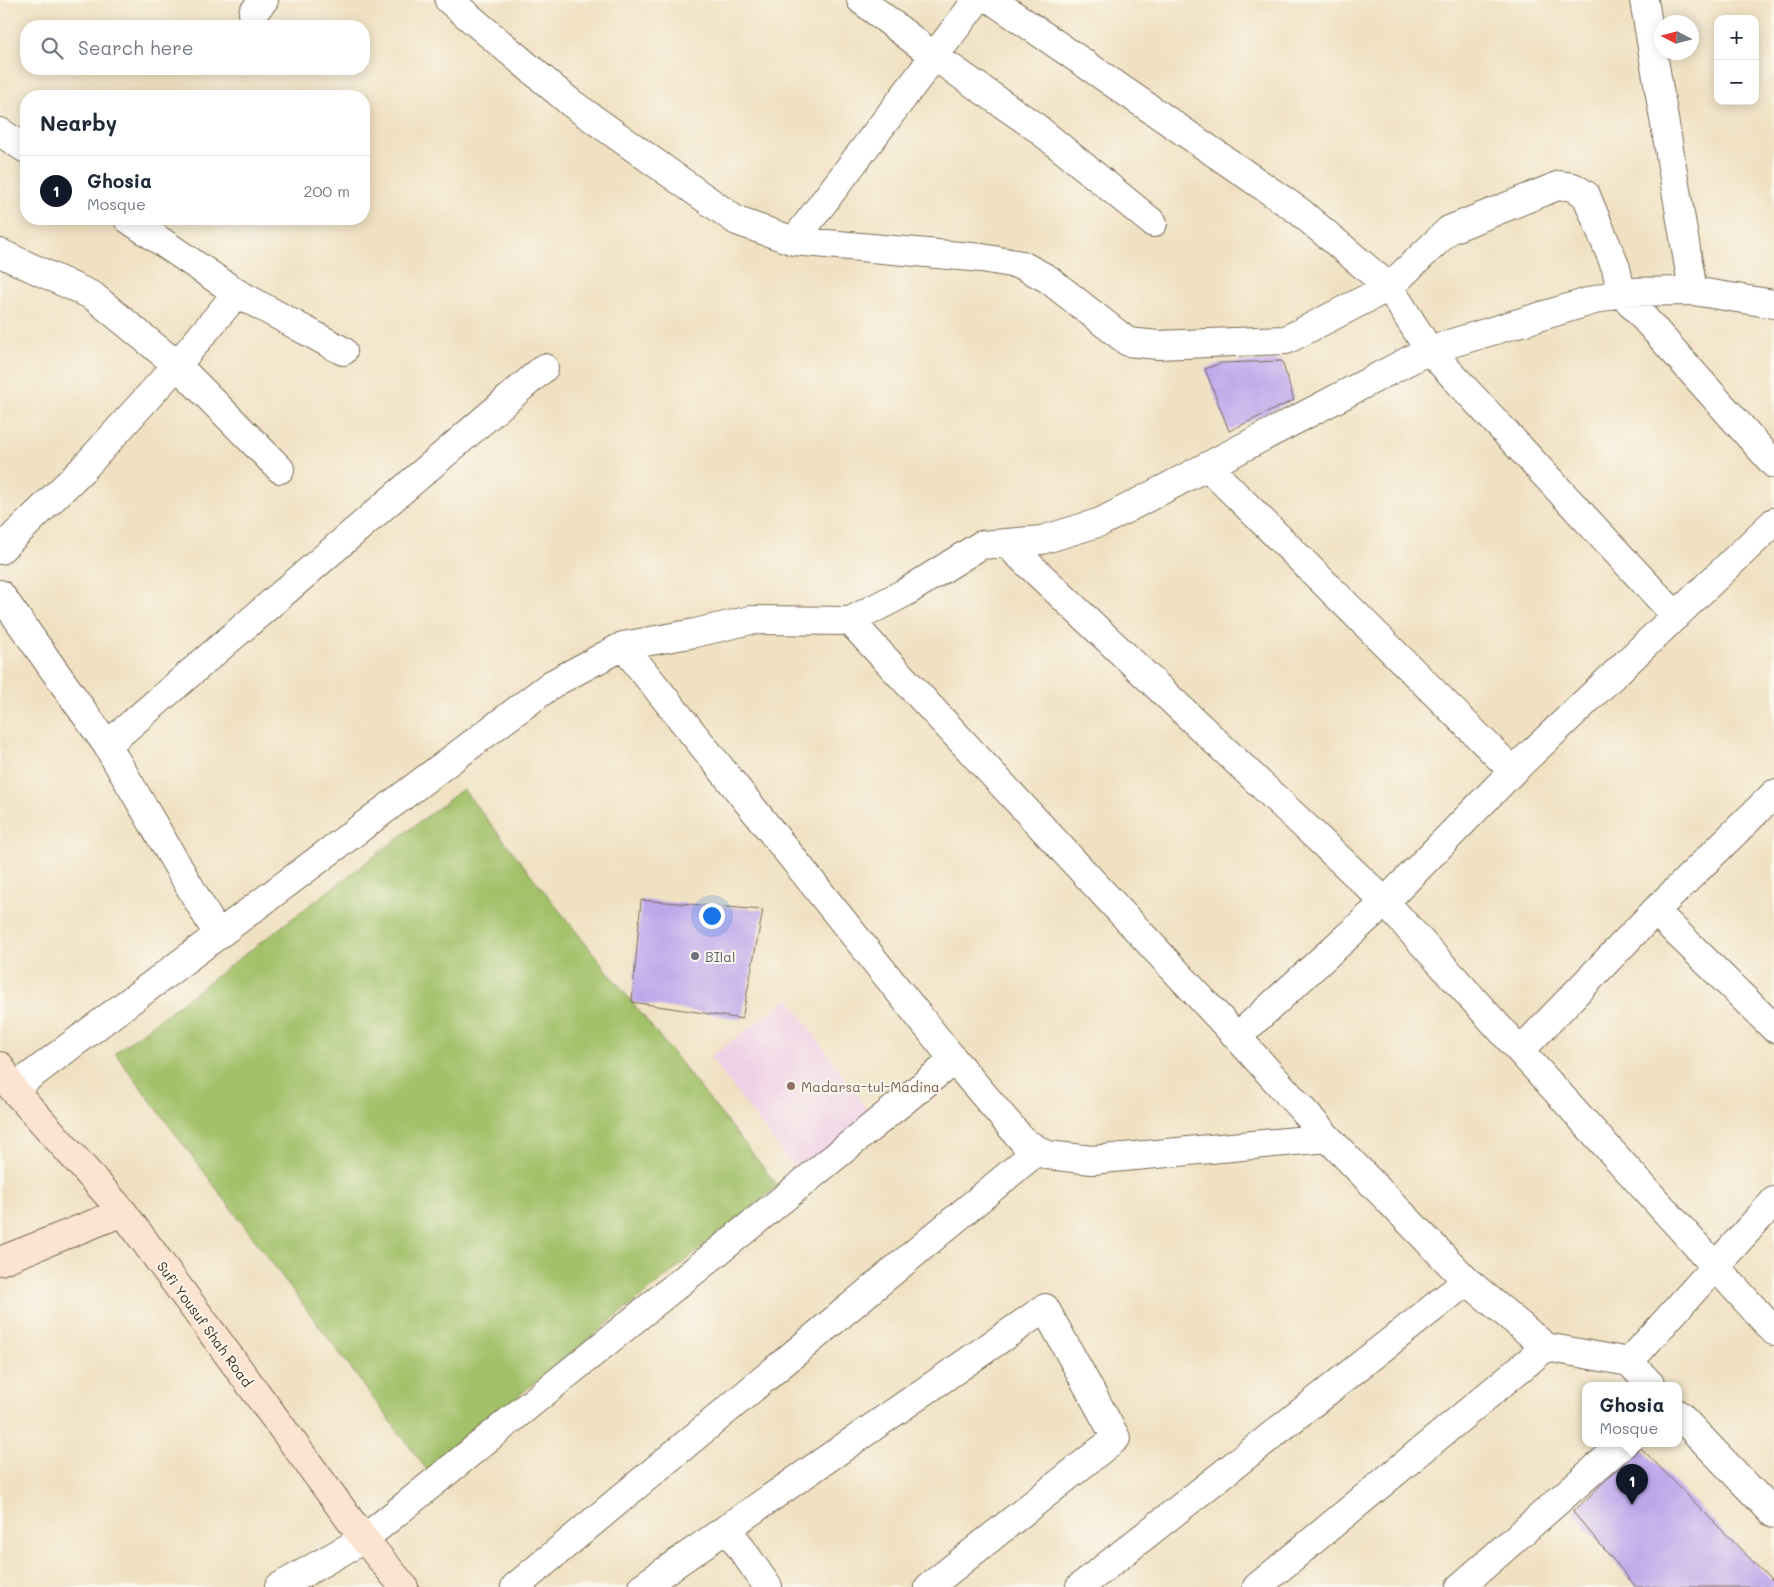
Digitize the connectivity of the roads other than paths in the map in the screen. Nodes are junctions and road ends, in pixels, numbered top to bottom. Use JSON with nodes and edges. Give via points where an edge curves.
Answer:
{"nodes":[{"id":1,"x":449,"y":0,"type":"edge"},
{"id":2,"x":861,"y":0,"type":"edge"},
{"id":3,"x":977,"y":0,"type":"edge"},
{"id":4,"x":992,"y":0,"type":"edge"},
{"id":5,"x":1644,"y":0,"type":"edge"},
{"id":6,"x":934,"y":56,"type":"junction"},
{"id":7,"x":0,"y":132,"type":"edge"},
{"id":8,"x":20,"y":145,"type":"edge"},
{"id":9,"x":1153,"y":223,"type":"dead end"},
{"id":10,"x":137,"y":225,"type":"edge"},
{"id":11,"x":794,"y":241,"type":"junction"},
{"id":12,"x":0,"y":253,"type":"edge"},
{"id":13,"x":1389,"y":287,"type":"junction"},
{"id":14,"x":1693,"y":291,"type":"junction"},
{"id":15,"x":1620,"y":292,"type":"junction"},
{"id":16,"x":237,"y":293,"type":"junction"},
{"id":17,"x":1774,"y":304,"type":"edge"},
{"id":18,"x":1429,"y":350,"type":"junction"},
{"id":19,"x":343,"y":351,"type":"dead end"},
{"id":20,"x":177,"y":365,"type":"junction"},
{"id":21,"x":544,"y":368,"type":"dead end"},
{"id":22,"x":1774,"y":464,"type":"edge"},
{"id":23,"x":1208,"y":466,"type":"junction"},
{"id":24,"x":280,"y":469,"type":"dead end"},
{"id":25,"x":1774,"y":522,"type":"edge"},
{"id":26,"x":1006,"y":544,"type":"junction"},
{"id":27,"x":0,"y":550,"type":"edge"},
{"id":28,"x":0,"y":594,"type":"edge"},
{"id":29,"x":1676,"y":616,"type":"junction"},
{"id":30,"x":850,"y":621,"type":"junction"},
{"id":31,"x":624,"y":646,"type":"junction"},
{"id":32,"x":108,"y":745,"type":"junction"},
{"id":33,"x":1513,"y":771,"type":"junction"},
{"id":34,"x":1774,"y":794,"type":"edge"},
{"id":35,"x":1385,"y":902,"type":"junction"},
{"id":36,"x":1654,"y":911,"type":"junction"},
{"id":37,"x":218,"y":935,"type":"junction"},
{"id":38,"x":1774,"y":1028,"type":"edge"},
{"id":39,"x":1237,"y":1037,"type":"junction"},
{"id":40,"x":1521,"y":1050,"type":"junction"},
{"id":41,"x":954,"y":1060,"type":"junction"},
{"id":42,"x":0,"y":1066,"type":"edge"},
{"id":43,"x":13,"y":1089,"type":"junction"},
{"id":44,"x":1328,"y":1138,"type":"junction"},
{"id":45,"x":1038,"y":1150,"type":"junction"},
{"id":46,"x":1774,"y":1201,"type":"edge"},
{"id":47,"x":123,"y":1212,"type":"junction"},
{"id":48,"x":0,"y":1261,"type":"edge"},
{"id":49,"x":1714,"y":1266,"type":"junction"},
{"id":50,"x":1467,"y":1281,"type":"junction"},
{"id":51,"x":1774,"y":1331,"type":"edge"},
{"id":52,"x":1546,"y":1348,"type":"junction"},
{"id":53,"x":1629,"y":1362,"type":"junction"},
{"id":54,"x":1648,"y":1382,"type":"edge"},
{"id":55,"x":1682,"y":1418,"type":"edge"},
{"id":56,"x":1620,"y":1447,"type":"edge"},
{"id":57,"x":1774,"y":1514,"type":"edge"},
{"id":58,"x":727,"y":1528,"type":"junction"},
{"id":59,"x":364,"y":1539,"type":"junction"},
{"id":60,"x":279,"y":1587,"type":"edge"},
{"id":61,"x":404,"y":1587,"type":"edge"},
{"id":62,"x":515,"y":1587,"type":"edge"},
{"id":63,"x":642,"y":1587,"type":"edge"},
{"id":64,"x":768,"y":1587,"type":"edge"},
{"id":65,"x":929,"y":1587,"type":"edge"},
{"id":66,"x":1080,"y":1587,"type":"edge"},
{"id":67,"x":1257,"y":1587,"type":"edge"},
{"id":68,"x":1460,"y":1587,"type":"edge"}],
"edges":[{"from":1,"to":11,"type":"street","via":[[571,103],[737,221]]},
{"from":2,"to":6,"type":"street"},
{"from":3,"to":6,"type":"street"},
{"from":4,"to":13,"type":"street","via":[[1299,211]]},
{"from":5,"to":14,"type":"street"},
{"from":6,"to":9,"type":"street","via":[[1037,128]]},
{"from":6,"to":11,"type":"street"},
{"from":7,"to":8,"type":"street"},
{"from":10,"to":16,"type":"street"},
{"from":11,"to":13,"type":"street","via":[[982,258],[1022,265],[1048,279],[1128,342],[1158,345],[1286,340]]},
{"from":12,"to":20,"type":"street","via":[[94,296]]},
{"from":13,"to":15,"type":"street","via":[[1449,230],[1560,185],[1573,186],[1586,195],[1616,268]]},
{"from":13,"to":18,"type":"street"},
{"from":14,"to":15,"type":"street"},
{"from":14,"to":17,"type":"street"},
{"from":15,"to":18,"type":"street"},
{"from":15,"to":22,"type":"street"},
{"from":16,"to":19,"type":"street"},
{"from":16,"to":20,"type":"street"},
{"from":18,"to":23,"type":"street"},
{"from":18,"to":29,"type":"street"},
{"from":20,"to":24,"type":"street"},
{"from":20,"to":27,"type":"street","via":[[83,469]]},
{"from":21,"to":32,"type":"street"},
{"from":23,"to":26,"type":"street","via":[[1100,522],[1042,540]]},
{"from":23,"to":33,"type":"street"},
{"from":25,"to":29,"type":"street"},
{"from":26,"to":30,"type":"street","via":[[981,545],[906,592]]},
{"from":26,"to":35,"type":"street"},
{"from":28,"to":32,"type":"street"},
{"from":29,"to":33,"type":"street"},
{"from":30,"to":31,"type":"street","via":[[751,620]]},
{"from":30,"to":39,"type":"street"},
{"from":31,"to":37,"type":"street","via":[[552,684]]},
{"from":31,"to":41,"type":"street"},
{"from":32,"to":37,"type":"street"},
{"from":33,"to":35,"type":"street"},
{"from":34,"to":36,"type":"street"},
{"from":35,"to":39,"type":"street"},
{"from":35,"to":40,"type":"street"},
{"from":36,"to":38,"type":"street"},
{"from":36,"to":40,"type":"street"},
{"from":37,"to":43,"type":"street"},
{"from":39,"to":44,"type":"street"},
{"from":40,"to":49,"type":"street"},
{"from":41,"to":45,"type":"street","via":[[1024,1142]]},
{"from":41,"to":59,"type":"street"},
{"from":42,"to":43,"type":"main road","name":"Sufi Yousuf Shah Road"},
{"from":43,"to":47,"type":"main road","name":"Sufi Yousuf Shah Road"},
{"from":44,"to":45,"type":"street","via":[[1092,1160],[1048,1155]]},
{"from":44,"to":50,"type":"street"},
{"from":45,"to":62,"type":"street"},
{"from":46,"to":49,"type":"street"},
{"from":47,"to":48,"type":"main road"},
{"from":47,"to":59,"type":"main road","name":"Sufi Yousuf Shah Road"},
{"from":49,"to":51,"type":"street"},
{"from":49,"to":53,"type":"street"},
{"from":50,"to":52,"type":"street"},
{"from":50,"to":66,"type":"street"},
{"from":52,"to":53,"type":"street"},
{"from":52,"to":67,"type":"street"},
{"from":53,"to":54,"type":"street"},
{"from":55,"to":57,"type":"street"},
{"from":56,"to":68,"type":"street"},
{"from":58,"to":63,"type":"street"},
{"from":58,"to":64,"type":"street"},
{"from":58,"to":65,"type":"street","via":[[1045,1308],[1116,1438]]},
{"from":59,"to":60,"type":"street"},
{"from":59,"to":61,"type":"main road","name":"Sufi Yousuf Shah Road"}]}
